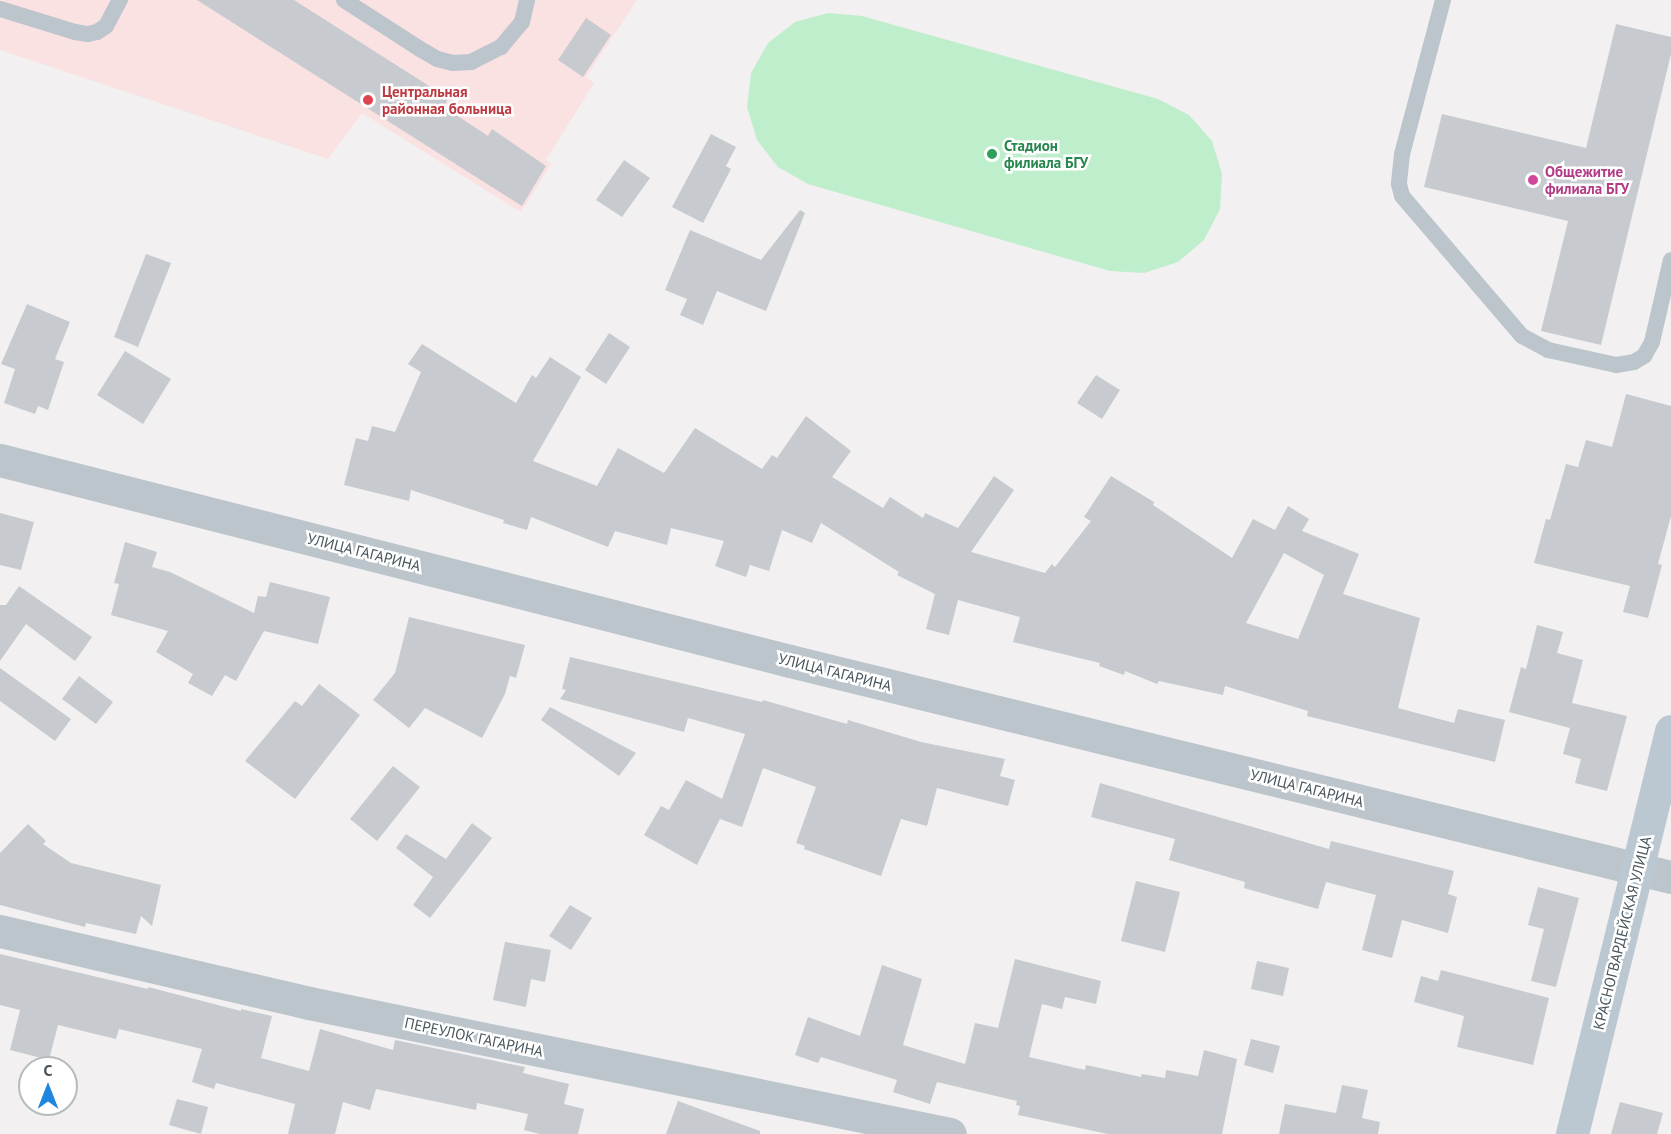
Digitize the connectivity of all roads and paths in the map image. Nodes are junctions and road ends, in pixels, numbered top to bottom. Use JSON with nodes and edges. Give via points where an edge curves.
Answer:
{"nodes":[{"id":1,"x":120,"y":0,"type":"edge"},
{"id":2,"x":344,"y":0,"type":"edge"},
{"id":3,"x":527,"y":0,"type":"edge"},
{"id":4,"x":1443,"y":0,"type":"edge"},
{"id":5,"x":0,"y":9,"type":"edge"},
{"id":6,"x":1671,"y":260,"type":"edge"},
{"id":7,"x":0,"y":460,"type":"edge"},
{"id":8,"x":1671,"y":731,"type":"edge"},
{"id":9,"x":1638,"y":869,"type":"junction"},
{"id":10,"x":1671,"y":877,"type":"edge"},
{"id":11,"x":0,"y":931,"type":"edge"},
{"id":12,"x":915,"y":1131,"type":"edge"},
{"id":13,"x":950,"y":1134,"type":"edge"},
{"id":14,"x":1572,"y":1134,"type":"edge"}],
"edges":[{"from":1,"to":5,"type":"lane","via":[[106,26],[88,34]]},
{"from":2,"to":3,"type":"lane","via":[[420,50],[453,63],[471,62],[501,47],[522,22]]},
{"from":4,"to":6,"type":"lane","via":[[1402,154],[1399,184],[1402,196],[1522,336],[1548,350],[1616,364],[1634,363],[1644,356],[1652,342]]},
{"from":7,"to":9,"type":"street","name":"УЛИЦА ГАГАРИНА","via":[[779,658]]},
{"from":8,"to":9,"type":"main road","name":"КРАСНОГВАРДЕЙСКАЯ УЛИЦА"},
{"from":9,"to":10,"type":"street","name":"УЛИЦА ГАГАРИНА"},
{"from":9,"to":14,"type":"main road","name":"КРАСНОГВАРДЕЙСКАЯ УЛИЦА"},
{"from":11,"to":12,"type":"street","name":"ПЕРЕУЛОК ГАГАРИНА","via":[[309,1003]]},
{"from":12,"to":13,"type":"street","name":"ПЕРЕУЛОК ГАГАРИНА"}]}
